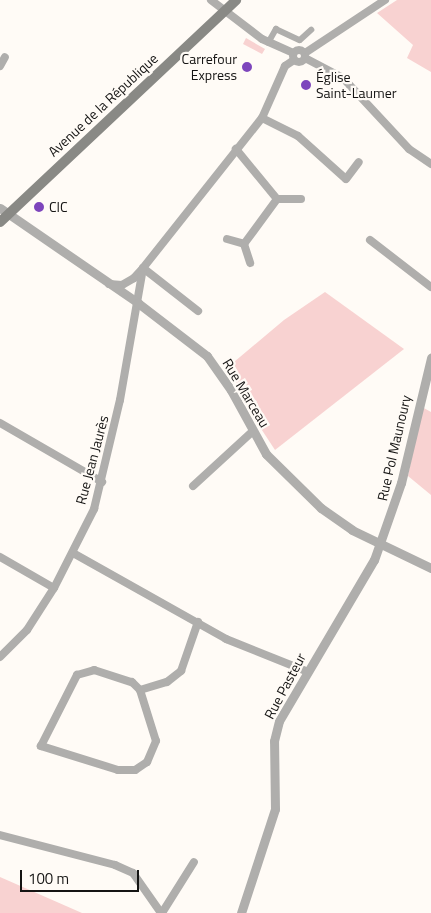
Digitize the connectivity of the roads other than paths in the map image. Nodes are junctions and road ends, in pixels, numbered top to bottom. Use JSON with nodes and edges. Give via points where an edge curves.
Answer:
{"nodes":[{"id":1,"x":212,"y":0,"type":"edge"},
{"id":2,"x":236,"y":0,"type":"edge"},
{"id":3,"x":385,"y":0,"type":"edge"},
{"id":4,"x":226,"y":9,"type":"junction"},
{"id":5,"x":311,"y":30,"type":"dead end"},
{"id":6,"x":268,"y":42,"type":"junction"},
{"id":7,"x":293,"y":56,"type":"junction"},
{"id":8,"x":305,"y":56,"type":"junction"},
{"id":9,"x":5,"y":57,"type":"dead end"},
{"id":10,"x":0,"y":66,"type":"edge"},
{"id":11,"x":262,"y":118,"type":"junction"},
{"id":12,"x":236,"y":149,"type":"junction"},
{"id":13,"x":359,"y":162,"type":"dead end"},
{"id":14,"x":431,"y":164,"type":"edge"},
{"id":15,"x":301,"y":198,"type":"dead end"},
{"id":16,"x":277,"y":199,"type":"junction"},
{"id":17,"x":4,"y":211,"type":"edge"},
{"id":18,"x":0,"y":222,"type":"edge"},
{"id":19,"x":227,"y":238,"type":"dead end"},
{"id":20,"x":370,"y":240,"type":"dead end"},
{"id":21,"x":244,"y":244,"type":"junction"},
{"id":22,"x":250,"y":263,"type":"dead end"},
{"id":23,"x":143,"y":268,"type":"junction"},
{"id":24,"x":109,"y":284,"type":"junction"},
{"id":25,"x":431,"y":287,"type":"edge"},
{"id":26,"x":138,"y":304,"type":"junction"},
{"id":27,"x":198,"y":311,"type":"dead end"},
{"id":28,"x":431,"y":358,"type":"edge"},
{"id":29,"x":0,"y":423,"type":"edge"},
{"id":30,"x":253,"y":431,"type":"junction"},
{"id":31,"x":102,"y":482,"type":"junction"},
{"id":32,"x":192,"y":486,"type":"dead end"},
{"id":33,"x":381,"y":544,"type":"junction"},
{"id":34,"x":73,"y":553,"type":"junction"},
{"id":35,"x":0,"y":557,"type":"edge"},
{"id":36,"x":431,"y":568,"type":"edge"},
{"id":37,"x":54,"y":588,"type":"junction"},
{"id":38,"x":198,"y":622,"type":"junction"},
{"id":39,"x":0,"y":657,"type":"edge"},
{"id":40,"x":306,"y":671,"type":"junction"},
{"id":41,"x":140,"y":690,"type":"junction"},
{"id":42,"x":0,"y":835,"type":"edge"},
{"id":43,"x":194,"y":862,"type":"dead end"},
{"id":44,"x":161,"y":913,"type":"edge"},
{"id":45,"x":241,"y":913,"type":"edge"}],
"edges":[{"from":1,"to":4,"type":"street"},
{"from":2,"to":4,"type":"main road","name":"Avenue de la République"},
{"from":3,"to":8,"type":"street"},
{"from":4,"to":6,"type":"street"},
{"from":4,"to":17,"type":"main road","name":"Avenue de la République"},
{"from":5,"to":6,"type":"street","via":[[300,40],[277,28]]},
{"from":6,"to":7,"type":"street"},
{"from":7,"to":8,"type":"street","via":[[301,62]]},
{"from":7,"to":11,"type":"street","via":[[285,66]]},
{"from":8,"to":14,"type":"street","via":[[343,78],[409,149]]},
{"from":9,"to":10,"type":"street"},
{"from":11,"to":12,"type":"street"},
{"from":11,"to":13,"type":"street","via":[[298,136],[346,179]]},
{"from":12,"to":16,"type":"street"},
{"from":12,"to":23,"type":"street"},
{"from":15,"to":16,"type":"street"},
{"from":16,"to":21,"type":"street"},
{"from":17,"to":18,"type":"main road","name":"Avenue de la République"},
{"from":17,"to":24,"type":"street","name":"Rue Marceau"},
{"from":19,"to":21,"type":"street"},
{"from":20,"to":25,"type":"street"},
{"from":21,"to":22,"type":"street"},
{"from":23,"to":24,"type":"street","via":[[122,285]]},
{"from":23,"to":26,"type":"street","name":"Rue Jean Jaurès","via":[[136,290]]},
{"from":23,"to":27,"type":"street"},
{"from":24,"to":26,"type":"street","name":"Rue Marceau"},
{"from":26,"to":30,"type":"street","name":"Rue Marceau","via":[[207,356],[231,390]]},
{"from":26,"to":31,"type":"street","name":"Rue Jean Jaurès"},
{"from":28,"to":33,"type":"street","name":"Rue Pol Maunoury","via":[[401,483]]},
{"from":29,"to":31,"type":"street"},
{"from":30,"to":32,"type":"street"},
{"from":30,"to":33,"type":"street","name":"Rue Marceau","via":[[279,469],[321,508],[352,530]]},
{"from":31,"to":34,"type":"street","name":"Rue Jean Jaurès","via":[[94,509]]},
{"from":33,"to":36,"type":"street","name":"Rue Marceau"},
{"from":33,"to":40,"type":"street","name":"Rue Pasteur","via":[[366,578]]},
{"from":34,"to":37,"type":"street","name":"Rue Jean Jaurès"},
{"from":34,"to":38,"type":"street"},
{"from":35,"to":37,"type":"street"},
{"from":37,"to":39,"type":"street","name":"Rue Jean Jaurès","via":[[27,630]]},
{"from":38,"to":40,"type":"street","via":[[226,639]]},
{"from":38,"to":41,"type":"street","via":[[181,671],[167,682]]},
{"from":40,"to":45,"type":"street","name":"Rue Pasteur","via":[[279,720],[274,742],[275,808]]},
{"from":41,"to":41,"type":"street","via":[[132,682],[94,670],[76,676],[41,746],[118,770],[135,770],[147,762],[154,752],[156,740]]},
{"from":42,"to":44,"type":"street","via":[[115,865],[133,873]]},
{"from":43,"to":44,"type":"street"}]}
